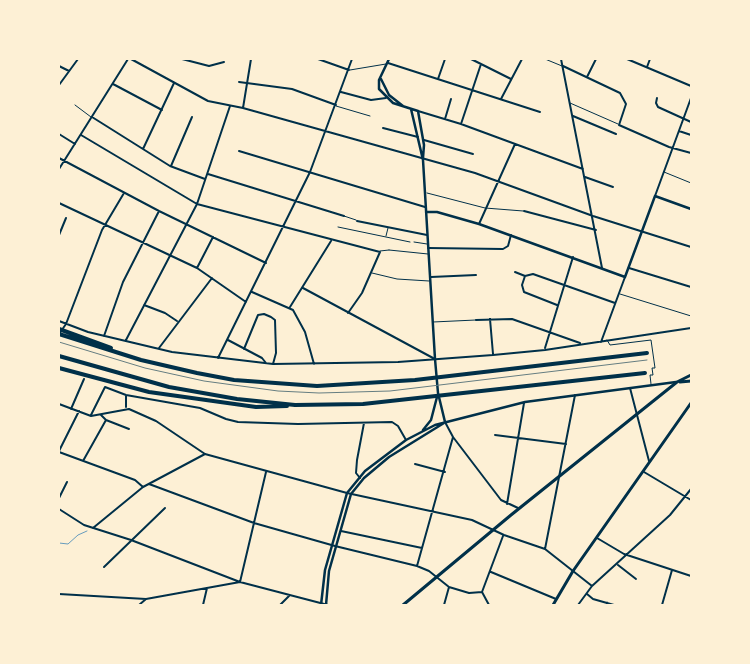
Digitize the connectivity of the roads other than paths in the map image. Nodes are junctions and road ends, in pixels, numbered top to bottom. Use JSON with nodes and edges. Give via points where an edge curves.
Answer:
{"nodes":[{"id":1,"x":78,"y":59,"type":"edge"},
{"id":2,"x":129,"y":59,"type":"edge"},
{"id":3,"x":182,"y":59,"type":"edge"},
{"id":4,"x":251,"y":59,"type":"edge"},
{"id":5,"x":318,"y":59,"type":"edge"},
{"id":6,"x":352,"y":59,"type":"edge"},
{"id":7,"x":445,"y":59,"type":"edge"},
{"id":8,"x":471,"y":59,"type":"edge"},
{"id":9,"x":522,"y":59,"type":"edge"},
{"id":10,"x":545,"y":59,"type":"edge"},
{"id":11,"x":561,"y":59,"type":"edge"},
{"id":12,"x":596,"y":59,"type":"edge"},
{"id":13,"x":627,"y":59,"type":"edge"},
{"id":14,"x":636,"y":59,"type":"edge"},
{"id":15,"x":650,"y":59,"type":"edge"},
{"id":16,"x":224,"y":62,"type":"dead end"},
{"id":17,"x":388,"y":62,"type":"edge"},
{"id":18,"x":635,"y":62,"type":"junction"},
{"id":19,"x":481,"y":64,"type":"junction"},
{"id":20,"x":59,"y":66,"type":"edge"},
{"id":21,"x":563,"y":66,"type":"junction"},
{"id":22,"x":647,"y":68,"type":"junction"},
{"id":23,"x":349,"y":70,"type":"junction"},
{"id":24,"x":69,"y":71,"type":"junction"},
{"id":25,"x":587,"y":77,"type":"junction"},
{"id":26,"x":438,"y":79,"type":"junction"},
{"id":27,"x":511,"y":79,"type":"junction"},
{"id":28,"x":239,"y":82,"type":"dead end"},
{"id":29,"x":174,"y":83,"type":"junction"},
{"id":30,"x":113,"y":84,"type":"junction"},
{"id":31,"x":246,"y":84,"type":"junction"},
{"id":32,"x":59,"y":85,"type":"edge"},
{"id":33,"x":691,"y":86,"type":"edge"},
{"id":34,"x":472,"y":90,"type":"junction"},
{"id":35,"x":341,"y":92,"type":"junction"},
{"id":36,"x":388,"y":97,"type":"junction"},
{"id":37,"x":657,"y":98,"type":"dead end"},
{"id":38,"x":691,"y":98,"type":"edge"},
{"id":39,"x":451,"y":99,"type":"dead end"},
{"id":40,"x":501,"y":99,"type":"junction"},
{"id":41,"x":570,"y":103,"type":"junction"},
{"id":42,"x":75,"y":104,"type":"dead end"},
{"id":43,"x":230,"y":106,"type":"junction"},
{"id":44,"x":336,"y":106,"type":"junction"},
{"id":45,"x":243,"y":108,"type":"junction"},
{"id":46,"x":411,"y":109,"type":"junction"},
{"id":47,"x":162,"y":110,"type":"junction"},
{"id":48,"x":418,"y":111,"type":"junction"},
{"id":49,"x":540,"y":112,"type":"dead end"},
{"id":50,"x":370,"y":116,"type":"dead end"},
{"id":51,"x":573,"y":116,"type":"junction"},
{"id":52,"x":192,"y":117,"type":"dead end"},
{"id":53,"x":92,"y":118,"type":"junction"},
{"id":54,"x":445,"y":119,"type":"junction"},
{"id":55,"x":683,"y":119,"type":"junction"},
{"id":56,"x":691,"y":122,"type":"edge"},
{"id":57,"x":461,"y":124,"type":"junction"},
{"id":58,"x":619,"y":125,"type":"junction"},
{"id":59,"x":383,"y":128,"type":"dead end"},
{"id":60,"x":679,"y":131,"type":"junction"},
{"id":61,"x":326,"y":133,"type":"junction"},
{"id":62,"x":59,"y":134,"type":"edge"},
{"id":63,"x":616,"y":134,"type":"dead end"},
{"id":64,"x":81,"y":135,"type":"junction"},
{"id":65,"x":691,"y":135,"type":"edge"},
{"id":66,"x":418,"y":137,"type":"junction"},
{"id":67,"x":424,"y":140,"type":"junction"},
{"id":68,"x":76,"y":144,"type":"junction"},
{"id":69,"x":515,"y":144,"type":"junction"},
{"id":70,"x":674,"y":148,"type":"junction"},
{"id":71,"x":143,"y":149,"type":"junction"},
{"id":72,"x":240,"y":151,"type":"dead end"},
{"id":73,"x":691,"y":153,"type":"edge"},
{"id":74,"x":473,"y":154,"type":"dead end"},
{"id":75,"x":59,"y":158,"type":"edge"},
{"id":76,"x":423,"y":160,"type":"junction"},
{"id":77,"x":64,"y":161,"type":"junction"},
{"id":78,"x":170,"y":166,"type":"junction"},
{"id":79,"x":59,"y":169,"type":"edge"},
{"id":80,"x":583,"y":169,"type":"junction"},
{"id":81,"x":310,"y":172,"type":"junction"},
{"id":82,"x":664,"y":172,"type":"junction"},
{"id":83,"x":207,"y":173,"type":"junction"},
{"id":84,"x":585,"y":177,"type":"junction"},
{"id":85,"x":205,"y":179,"type":"junction"},
{"id":86,"x":498,"y":181,"type":"junction"},
{"id":87,"x":691,"y":183,"type":"edge"},
{"id":88,"x":613,"y":187,"type":"dead end"},
{"id":89,"x":124,"y":193,"type":"junction"},
{"id":90,"x":425,"y":193,"type":"junction"},
{"id":91,"x":656,"y":196,"type":"junction"},
{"id":92,"x":296,"y":201,"type":"junction"},
{"id":93,"x":59,"y":202,"type":"edge"},
{"id":94,"x":197,"y":204,"type":"junction"},
{"id":95,"x":426,"y":206,"type":"junction"},
{"id":96,"x":485,"y":208,"type":"junction"},
{"id":97,"x":691,"y":209,"type":"edge"},
{"id":98,"x":159,"y":211,"type":"junction"},
{"id":99,"x":524,"y":211,"type":"joint"},
{"id":100,"x":426,"y":212,"type":"junction"},
{"id":101,"x":344,"y":216,"type":"joint"},
{"id":102,"x":593,"y":216,"type":"junction"},
{"id":103,"x":66,"y":218,"type":"dead end"},
{"id":104,"x":357,"y":221,"type":"joint"},
{"id":105,"x":479,"y":224,"type":"junction"},
{"id":106,"x":105,"y":225,"type":"junction"},
{"id":107,"x":186,"y":225,"type":"junction"},
{"id":108,"x":338,"y":227,"type":"dead end"},
{"id":109,"x":388,"y":227,"type":"junction"},
{"id":110,"x":283,"y":228,"type":"junction"},
{"id":111,"x":596,"y":230,"type":"junction"},
{"id":112,"x":642,"y":232,"type":"junction"},
{"id":113,"x":59,"y":235,"type":"edge"},
{"id":114,"x":511,"y":235,"type":"junction"},
{"id":115,"x":427,"y":236,"type":"junction"},
{"id":116,"x":386,"y":237,"type":"junction"},
{"id":117,"x":213,"y":238,"type":"junction"},
{"id":118,"x":331,"y":241,"type":"junction"},
{"id":119,"x":410,"y":242,"type":"dead end"},
{"id":120,"x":414,"y":242,"type":"dead end"},
{"id":121,"x":143,"y":243,"type":"junction"},
{"id":122,"x":428,"y":244,"type":"junction"},
{"id":123,"x":691,"y":247,"type":"edge"},
{"id":124,"x":428,"y":248,"type":"junction"},
{"id":125,"x":380,"y":252,"type":"junction"},
{"id":126,"x":428,"y":254,"type":"junction"},
{"id":127,"x":170,"y":255,"type":"junction"},
{"id":128,"x":572,"y":257,"type":"junction"},
{"id":129,"x":266,"y":263,"type":"junction"},
{"id":130,"x":197,"y":268,"type":"junction"},
{"id":131,"x":602,"y":268,"type":"junction"},
{"id":132,"x":628,"y":268,"type":"junction"},
{"id":133,"x":515,"y":272,"type":"dead end"},
{"id":134,"x":371,"y":273,"type":"junction"},
{"id":135,"x":476,"y":275,"type":"dead end"},
{"id":136,"x":525,"y":276,"type":"junction"},
{"id":137,"x":430,"y":277,"type":"junction"},
{"id":138,"x":625,"y":277,"type":"junction"},
{"id":139,"x":212,"y":278,"type":"junction"},
{"id":140,"x":430,"y":281,"type":"junction"},
{"id":141,"x":563,"y":284,"type":"junction"},
{"id":142,"x":691,"y":286,"type":"edge"},
{"id":143,"x":302,"y":288,"type":"junction"},
{"id":144,"x":252,"y":291,"type":"junction"},
{"id":145,"x":619,"y":293,"type":"junction"},
{"id":146,"x":246,"y":302,"type":"junction"},
{"id":147,"x":615,"y":303,"type":"junction"},
{"id":148,"x":144,"y":305,"type":"junction"},
{"id":149,"x":557,"y":305,"type":"junction"},
{"id":150,"x":290,"y":307,"type":"junction"},
{"id":151,"x":348,"y":313,"type":"junction"},
{"id":152,"x":691,"y":316,"type":"edge"},
{"id":153,"x":490,"y":319,"type":"junction"},
{"id":154,"x":476,"y":320,"type":"joint"},
{"id":155,"x":59,"y":321,"type":"edge"},
{"id":156,"x":177,"y":321,"type":"junction"},
{"id":157,"x":433,"y":322,"type":"junction"},
{"id":158,"x":66,"y":324,"type":"junction"},
{"id":159,"x":61,"y":328,"type":"edge"},
{"id":160,"x":691,"y":328,"type":"edge"},
{"id":161,"x":550,"y":331,"type":"junction"},
{"id":162,"x":59,"y":334,"type":"edge"},
{"id":163,"x":104,"y":336,"type":"junction"},
{"id":164,"x":227,"y":339,"type":"junction"},
{"id":165,"x":126,"y":340,"type":"junction"},
{"id":166,"x":607,"y":340,"type":"junction"},
{"id":167,"x":601,"y":342,"type":"junction"},
{"id":168,"x":582,"y":344,"type":"junction"},
{"id":169,"x":158,"y":348,"type":"junction"},
{"id":170,"x":244,"y":349,"type":"junction"},
{"id":171,"x":545,"y":350,"type":"junction"},
{"id":172,"x":647,"y":353,"type":"dead end"},
{"id":173,"x":493,"y":354,"type":"junction"},
{"id":174,"x":59,"y":356,"type":"edge"},
{"id":175,"x":218,"y":358,"type":"junction"},
{"id":176,"x":435,"y":359,"type":"junction"},
{"id":177,"x":141,"y":360,"type":"junction"},
{"id":178,"x":266,"y":363,"type":"junction"},
{"id":179,"x":273,"y":364,"type":"junction"},
{"id":180,"x":314,"y":364,"type":"junction"},
{"id":181,"x":59,"y":368,"type":"edge"},
{"id":182,"x":645,"y":373,"type":"dead end"},
{"id":183,"x":691,"y":375,"type":"edge"},
{"id":184,"x":84,"y":379,"type":"dead end"},
{"id":185,"x":691,"y":381,"type":"edge"},
{"id":186,"x":677,"y":382,"type":"junction"},
{"id":187,"x":651,"y":384,"type":"junction"},
{"id":188,"x":630,"y":387,"type":"junction"},
{"id":189,"x":438,"y":393,"type":"junction"},
{"id":190,"x":126,"y":395,"type":"junction"},
{"id":191,"x":575,"y":395,"type":"junction"},
{"id":192,"x":524,"y":402,"type":"junction"},
{"id":193,"x":691,"y":403,"type":"edge"},
{"id":194,"x":295,"y":404,"type":"junction"},
{"id":195,"x":59,"y":405,"type":"edge"},
{"id":196,"x":126,"y":408,"type":"junction"},
{"id":197,"x":71,"y":409,"type":"junction"},
{"id":198,"x":79,"y":411,"type":"junction"},
{"id":199,"x":101,"y":415,"type":"junction"},
{"id":200,"x":91,"y":416,"type":"junction"},
{"id":201,"x":637,"y":416,"type":"junction"},
{"id":202,"x":106,"y":420,"type":"junction"},
{"id":203,"x":445,"y":422,"type":"junction"},
{"id":204,"x":364,"y":423,"type":"junction"},
{"id":205,"x":129,"y":429,"type":"dead end"},
{"id":206,"x":421,"y":432,"type":"junction"},
{"id":207,"x":495,"y":435,"type":"dead end"},
{"id":208,"x":453,"y":437,"type":"junction"},
{"id":209,"x":518,"y":438,"type":"junction"},
{"id":210,"x":406,"y":440,"type":"junction"},
{"id":211,"x":566,"y":444,"type":"junction"},
{"id":212,"x":59,"y":452,"type":"edge"},
{"id":213,"x":205,"y":454,"type":"junction"},
{"id":214,"x":83,"y":461,"type":"junction"},
{"id":215,"x":649,"y":463,"type":"junction"},
{"id":216,"x":415,"y":464,"type":"dead end"},
{"id":217,"x":266,"y":472,"type":"junction"},
{"id":218,"x":445,"y":472,"type":"junction"},
{"id":219,"x":644,"y":472,"type":"junction"},
{"id":220,"x":358,"y":477,"type":"junction"},
{"id":221,"x":559,"y":478,"type":"junction"},
{"id":222,"x":362,"y":480,"type":"junction"},
{"id":223,"x":67,"y":482,"type":"dead end"},
{"id":224,"x":149,"y":484,"type":"junction"},
{"id":225,"x":143,"y":487,"type":"junction"},
{"id":226,"x":691,"y":489,"type":"edge"},
{"id":227,"x":347,"y":493,"type":"junction"},
{"id":228,"x":351,"y":494,"type":"junction"},
{"id":229,"x":685,"y":496,"type":"junction"},
{"id":230,"x":59,"y":498,"type":"edge"},
{"id":231,"x":691,"y":500,"type":"edge"},
{"id":232,"x":507,"y":504,"type":"junction"},
{"id":233,"x":165,"y":508,"type":"dead end"},
{"id":234,"x":520,"y":508,"type":"junction"},
{"id":235,"x":59,"y":509,"type":"edge"},
{"id":236,"x":433,"y":510,"type":"junction"},
{"id":237,"x":254,"y":523,"type":"junction"},
{"id":238,"x":93,"y":528,"type":"junction"},
{"id":239,"x":339,"y":530,"type":"junction"},
{"id":240,"x":493,"y":530,"type":"junction"},
{"id":241,"x":504,"y":535,"type":"junction"},
{"id":242,"x":597,"y":538,"type":"junction"},
{"id":243,"x":131,"y":540,"type":"junction"},
{"id":244,"x":331,"y":545,"type":"junction"},
{"id":245,"x":335,"y":546,"type":"junction"},
{"id":246,"x":422,"y":548,"type":"junction"},
{"id":247,"x":545,"y":549,"type":"junction"},
{"id":248,"x":628,"y":555,"type":"junction"},
{"id":249,"x":618,"y":565,"type":"junction"},
{"id":250,"x":418,"y":566,"type":"junction"},
{"id":251,"x":104,"y":567,"type":"dead end"},
{"id":252,"x":573,"y":570,"type":"junction"},
{"id":253,"x":672,"y":570,"type":"junction"},
{"id":254,"x":491,"y":572,"type":"junction"},
{"id":255,"x":691,"y":576,"type":"edge"},
{"id":256,"x":436,"y":577,"type":"junction"},
{"id":257,"x":636,"y":579,"type":"dead end"},
{"id":258,"x":240,"y":582,"type":"junction"},
{"id":259,"x":592,"y":586,"type":"junction"},
{"id":260,"x":450,"y":587,"type":"junction"},
{"id":261,"x":207,"y":588,"type":"junction"},
{"id":262,"x":482,"y":592,"type":"junction"},
{"id":263,"x":588,"y":594,"type":"junction"},
{"id":264,"x":59,"y":595,"type":"edge"},
{"id":265,"x":289,"y":596,"type":"junction"},
{"id":266,"x":146,"y":599,"type":"junction"},
{"id":267,"x":556,"y":599,"type":"junction"},
{"id":268,"x":607,"y":602,"type":"junction"},
{"id":269,"x":139,"y":605,"type":"edge"},
{"id":270,"x":203,"y":605,"type":"edge"},
{"id":271,"x":280,"y":605,"type":"edge"},
{"id":272,"x":321,"y":605,"type":"edge"},
{"id":273,"x":326,"y":605,"type":"edge"},
{"id":274,"x":403,"y":605,"type":"edge"},
{"id":275,"x":444,"y":605,"type":"edge"},
{"id":276,"x":489,"y":605,"type":"edge"},
{"id":277,"x":554,"y":605,"type":"edge"},
{"id":278,"x":578,"y":605,"type":"edge"},
{"id":279,"x":606,"y":605,"type":"edge"},
{"id":280,"x":614,"y":605,"type":"edge"},
{"id":281,"x":662,"y":605,"type":"edge"}],
"edges":[{"from":1,"to":24,"type":"street"},
{"from":2,"to":29,"type":"street"},
{"from":2,"to":30,"type":"street"},
{"from":3,"to":16,"type":"street","via":[[209,66]]},
{"from":4,"to":31,"type":"street"},
{"from":5,"to":23,"type":"street"},
{"from":6,"to":23,"type":"street"},
{"from":7,"to":26,"type":"street"},
{"from":8,"to":19,"type":"street"},
{"from":9,"to":27,"type":"street"},
{"from":10,"to":21,"type":"street"},
{"from":11,"to":21,"type":"street"},
{"from":12,"to":25,"type":"street"},
{"from":13,"to":18,"type":"street"},
{"from":14,"to":18,"type":"street"},
{"from":15,"to":22,"type":"street"},
{"from":17,"to":23,"type":"street"},
{"from":17,"to":26,"type":"street"},
{"from":17,"to":36,"type":"street","via":[[380,77]]},
{"from":18,"to":22,"type":"street"},
{"from":19,"to":27,"type":"street"},
{"from":19,"to":34,"type":"street"},
{"from":20,"to":24,"type":"street"},
{"from":21,"to":25,"type":"street"},
{"from":21,"to":41,"type":"street"},
{"from":22,"to":33,"type":"street"},
{"from":23,"to":35,"type":"street"},
{"from":24,"to":32,"type":"street"},
{"from":25,"to":58,"type":"street","via":[[624,97],[626,104]]},
{"from":26,"to":34,"type":"street"},
{"from":27,"to":40,"type":"street"},
{"from":28,"to":31,"type":"street"},
{"from":29,"to":43,"type":"street","via":[[208,101]]},
{"from":29,"to":47,"type":"street"},
{"from":30,"to":47,"type":"street"},
{"from":30,"to":53,"type":"street"},
{"from":31,"to":44,"type":"street","via":[[292,89]]},
{"from":31,"to":45,"type":"street"},
{"from":34,"to":40,"type":"street"},
{"from":34,"to":57,"type":"street"},
{"from":35,"to":36,"type":"street","via":[[372,100]]},
{"from":35,"to":44,"type":"street"},
{"from":36,"to":46,"type":"street"},
{"from":37,"to":55,"type":"street","via":[[658,107]]},
{"from":38,"to":55,"type":"street"},
{"from":39,"to":54,"type":"street"},
{"from":40,"to":49,"type":"street"},
{"from":41,"to":51,"type":"street"},
{"from":41,"to":58,"type":"street"},
{"from":42,"to":53,"type":"street"},
{"from":43,"to":45,"type":"street"},
{"from":43,"to":83,"type":"street"},
{"from":44,"to":50,"type":"street"},
{"from":44,"to":61,"type":"street"},
{"from":45,"to":61,"type":"street"},
{"from":46,"to":48,"type":"street"},
{"from":46,"to":66,"type":"street"},
{"from":47,"to":71,"type":"street"},
{"from":48,"to":54,"type":"street"},
{"from":48,"to":67,"type":"street"},
{"from":51,"to":63,"type":"street"},
{"from":51,"to":80,"type":"street"},
{"from":52,"to":78,"type":"street"},
{"from":53,"to":64,"type":"street"},
{"from":53,"to":71,"type":"street"},
{"from":54,"to":57,"type":"street"},
{"from":55,"to":56,"type":"street"},
{"from":55,"to":60,"type":"street"},
{"from":57,"to":69,"type":"street"},
{"from":58,"to":70,"type":"street"},
{"from":59,"to":66,"type":"street"},
{"from":60,"to":65,"type":"street"},
{"from":60,"to":70,"type":"street"},
{"from":61,"to":76,"type":"street"},
{"from":61,"to":81,"type":"street"},
{"from":62,"to":68,"type":"street"},
{"from":64,"to":68,"type":"street"},
{"from":64,"to":94,"type":"street"},
{"from":66,"to":76,"type":"street"},
{"from":67,"to":74,"type":"street"},
{"from":67,"to":76,"type":"street"},
{"from":68,"to":77,"type":"street"},
{"from":69,"to":80,"type":"street"},
{"from":69,"to":86,"type":"street"},
{"from":70,"to":73,"type":"street"},
{"from":70,"to":82,"type":"street"},
{"from":71,"to":78,"type":"street"},
{"from":72,"to":81,"type":"street"},
{"from":75,"to":77,"type":"street"},
{"from":76,"to":86,"type":"street"},
{"from":76,"to":90,"type":"street"},
{"from":77,"to":79,"type":"street"},
{"from":77,"to":89,"type":"street"},
{"from":78,"to":85,"type":"street"},
{"from":80,"to":84,"type":"street"},
{"from":81,"to":92,"type":"street"},
{"from":81,"to":95,"type":"street"},
{"from":82,"to":87,"type":"street"},
{"from":82,"to":91,"type":"street"},
{"from":83,"to":85,"type":"street"},
{"from":83,"to":92,"type":"street"},
{"from":84,"to":88,"type":"street"},
{"from":84,"to":102,"type":"street"},
{"from":85,"to":94,"type":"street"},
{"from":86,"to":96,"type":"street"},
{"from":86,"to":102,"type":"street"},
{"from":89,"to":98,"type":"street"},
{"from":89,"to":106,"type":"street"},
{"from":90,"to":95,"type":"street"},
{"from":90,"to":96,"type":"street"},
{"from":91,"to":97,"type":"street"},
{"from":91,"to":112,"type":"street"},
{"from":92,"to":101,"type":"street"},
{"from":92,"to":110,"type":"street"},
{"from":93,"to":106,"type":"street"},
{"from":94,"to":107,"type":"street"},
{"from":94,"to":110,"type":"street"},
{"from":95,"to":100,"type":"street"},
{"from":96,"to":99,"type":"street"},
{"from":96,"to":105,"type":"street"},
{"from":98,"to":107,"type":"street"},
{"from":98,"to":121,"type":"street"},
{"from":99,"to":111,"type":"street"},
{"from":100,"to":105,"type":"street"},
{"from":100,"to":115,"type":"street"},
{"from":101,"to":104,"type":"street"},
{"from":102,"to":111,"type":"street"},
{"from":102,"to":112,"type":"street"},
{"from":103,"to":113,"type":"street"},
{"from":104,"to":109,"type":"street"},
{"from":105,"to":114,"type":"street"},
{"from":106,"to":121,"type":"street"},
{"from":106,"to":158,"type":"street"},
{"from":107,"to":117,"type":"street"},
{"from":107,"to":127,"type":"street"},
{"from":108,"to":116,"type":"street"},
{"from":109,"to":115,"type":"street"},
{"from":109,"to":116,"type":"street"},
{"from":110,"to":118,"type":"street"},
{"from":110,"to":129,"type":"street"},
{"from":111,"to":131,"type":"street"},
{"from":112,"to":123,"type":"street"},
{"from":112,"to":132,"type":"street"},
{"from":114,"to":124,"type":"street","via":[[508,246],[503,249]]},
{"from":114,"to":128,"type":"street"},
{"from":115,"to":122,"type":"street"},
{"from":116,"to":119,"type":"street"},
{"from":117,"to":129,"type":"street"},
{"from":117,"to":130,"type":"street"},
{"from":118,"to":125,"type":"street"},
{"from":118,"to":143,"type":"street"},
{"from":120,"to":122,"type":"street"},
{"from":121,"to":127,"type":"street"},
{"from":121,"to":163,"type":"street","via":[[123,282]]},
{"from":122,"to":124,"type":"street"},
{"from":124,"to":126,"type":"street"},
{"from":125,"to":126,"type":"street"},
{"from":125,"to":134,"type":"street"},
{"from":126,"to":137,"type":"street"},
{"from":127,"to":130,"type":"street"},
{"from":127,"to":148,"type":"street"},
{"from":128,"to":131,"type":"street"},
{"from":128,"to":141,"type":"street"},
{"from":129,"to":144,"type":"street"},
{"from":130,"to":139,"type":"street"},
{"from":131,"to":138,"type":"street"},
{"from":132,"to":138,"type":"street"},
{"from":132,"to":142,"type":"street"},
{"from":133,"to":136,"type":"street"},
{"from":134,"to":140,"type":"street"},
{"from":134,"to":151,"type":"street"},
{"from":135,"to":137,"type":"street"},
{"from":136,"to":141,"type":"street","via":[[533,274]]},
{"from":136,"to":149,"type":"street","via":[[524,292]]},
{"from":137,"to":140,"type":"street"},
{"from":138,"to":145,"type":"street"},
{"from":139,"to":146,"type":"street"},
{"from":139,"to":156,"type":"street"},
{"from":140,"to":157,"type":"street"},
{"from":141,"to":147,"type":"street"},
{"from":141,"to":149,"type":"street"},
{"from":143,"to":150,"type":"street"},
{"from":143,"to":151,"type":"street"},
{"from":144,"to":146,"type":"street"},
{"from":144,"to":150,"type":"street"},
{"from":145,"to":147,"type":"street"},
{"from":145,"to":152,"type":"street"},
{"from":146,"to":164,"type":"street"},
{"from":147,"to":167,"type":"street"},
{"from":148,"to":156,"type":"street"},
{"from":148,"to":165,"type":"street"},
{"from":149,"to":161,"type":"street"},
{"from":150,"to":180,"type":"street","via":[[300,322]]},
{"from":151,"to":176,"type":"street"},
{"from":153,"to":154,"type":"street"},
{"from":153,"to":161,"type":"street","via":[[512,319]]},
{"from":153,"to":173,"type":"street"},
{"from":154,"to":157,"type":"street"},
{"from":155,"to":158,"type":"street"},
{"from":156,"to":169,"type":"street"},
{"from":157,"to":176,"type":"street"},
{"from":158,"to":159,"type":"street"},
{"from":158,"to":163,"type":"street"},
{"from":159,"to":162,"type":"street"},
{"from":159,"to":177,"type":"highway"},
{"from":160,"to":166,"type":"street"},
{"from":161,"to":168,"type":"street"},
{"from":161,"to":171,"type":"street"},
{"from":162,"to":177,"type":"highway"},
{"from":163,"to":165,"type":"street"},
{"from":164,"to":170,"type":"street"},
{"from":164,"to":175,"type":"street"},
{"from":165,"to":169,"type":"street"},
{"from":166,"to":167,"type":"street"},
{"from":166,"to":187,"type":"street","via":[[610,345],[650,340],[655,368],[650,375]]},
{"from":167,"to":168,"type":"street"},
{"from":168,"to":171,"type":"street"},
{"from":169,"to":175,"type":"street"},
{"from":170,"to":178,"type":"street"},
{"from":170,"to":179,"type":"street","via":[[258,315],[271,317],[275,320]]},
{"from":171,"to":173,"type":"street"},
{"from":172,"to":177,"type":"highway","via":[[415,380],[317,386],[234,380]]},
{"from":173,"to":176,"type":"street"},
{"from":174,"to":194,"type":"highway","via":[[169,388],[237,400]]},
{"from":175,"to":178,"type":"street"},
{"from":176,"to":180,"type":"street"},
{"from":176,"to":189,"type":"street"},
{"from":178,"to":179,"type":"street"},
{"from":179,"to":180,"type":"street"},
{"from":181,"to":194,"type":"highway","via":[[156,393],[256,407]]},
{"from":182,"to":194,"type":"highway","via":[[363,404]]},
{"from":183,"to":186,"type":"main road"},
{"from":184,"to":197,"type":"street"},
{"from":185,"to":186,"type":"main road"},
{"from":186,"to":187,"type":"street"},
{"from":186,"to":201,"type":"main road"},
{"from":187,"to":188,"type":"street"},
{"from":188,"to":191,"type":"street"},
{"from":188,"to":201,"type":"street"},
{"from":189,"to":203,"type":"street"},
{"from":189,"to":206,"type":"street","via":[[431,420]]},
{"from":190,"to":196,"type":"street"},
{"from":190,"to":200,"type":"street","via":[[103,388]]},
{"from":190,"to":204,"type":"street","via":[[200,408],[238,422]]},
{"from":191,"to":192,"type":"street"},
{"from":191,"to":211,"type":"street"},
{"from":192,"to":203,"type":"street"},
{"from":192,"to":209,"type":"street"},
{"from":193,"to":215,"type":"main road"},
{"from":195,"to":197,"type":"street"},
{"from":196,"to":199,"type":"street"},
{"from":196,"to":213,"type":"street","via":[[156,421]]},
{"from":197,"to":198,"type":"street"},
{"from":198,"to":200,"type":"street"},
{"from":198,"to":212,"type":"street"},
{"from":199,"to":200,"type":"street"},
{"from":199,"to":202,"type":"street"},
{"from":201,"to":215,"type":"street"},
{"from":201,"to":221,"type":"main road"},
{"from":202,"to":205,"type":"street"},
{"from":202,"to":214,"type":"street"},
{"from":203,"to":206,"type":"street"},
{"from":203,"to":208,"type":"street"},
{"from":203,"to":222,"type":"street","via":[[389,457]]},
{"from":204,"to":210,"type":"street","via":[[395,423]]},
{"from":204,"to":220,"type":"street","via":[[357,460]]},
{"from":206,"to":210,"type":"street"},
{"from":207,"to":209,"type":"street"},
{"from":208,"to":218,"type":"street"},
{"from":208,"to":232,"type":"street","via":[[500,500]]},
{"from":209,"to":211,"type":"street"},
{"from":209,"to":232,"type":"street"},
{"from":210,"to":220,"type":"street"},
{"from":211,"to":221,"type":"street"},
{"from":212,"to":214,"type":"street"},
{"from":213,"to":217,"type":"street"},
{"from":213,"to":224,"type":"street"},
{"from":214,"to":225,"type":"street","via":[[135,480]]},
{"from":215,"to":219,"type":"main road"},
{"from":216,"to":218,"type":"street"},
{"from":217,"to":227,"type":"street"},
{"from":217,"to":237,"type":"street"},
{"from":218,"to":236,"type":"street"},
{"from":219,"to":229,"type":"street"},
{"from":219,"to":242,"type":"main road"},
{"from":220,"to":222,"type":"street"},
{"from":220,"to":227,"type":"street"},
{"from":221,"to":234,"type":"main road"},
{"from":221,"to":247,"type":"street"},
{"from":222,"to":228,"type":"street"},
{"from":223,"to":230,"type":"street"},
{"from":224,"to":225,"type":"street"},
{"from":224,"to":237,"type":"street"},
{"from":225,"to":238,"type":"street"},
{"from":226,"to":229,"type":"street"},
{"from":227,"to":228,"type":"street"},
{"from":227,"to":244,"type":"street"},
{"from":228,"to":236,"type":"street"},
{"from":228,"to":239,"type":"street"},
{"from":229,"to":231,"type":"street"},
{"from":229,"to":248,"type":"street"},
{"from":232,"to":234,"type":"street"},
{"from":233,"to":243,"type":"street"},
{"from":234,"to":240,"type":"main road"},
{"from":235,"to":238,"type":"street"},
{"from":236,"to":240,"type":"street","via":[[472,520]]},
{"from":236,"to":246,"type":"street"},
{"from":237,"to":244,"type":"street"},
{"from":237,"to":258,"type":"street"},
{"from":238,"to":243,"type":"street"},
{"from":239,"to":245,"type":"street"},
{"from":239,"to":246,"type":"street"},
{"from":240,"to":241,"type":"street"},
{"from":240,"to":256,"type":"main road"},
{"from":241,"to":247,"type":"street"},
{"from":241,"to":254,"type":"street"},
{"from":242,"to":248,"type":"street"},
{"from":242,"to":252,"type":"main road"},
{"from":243,"to":251,"type":"street"},
{"from":243,"to":258,"type":"street"},
{"from":244,"to":245,"type":"street"},
{"from":244,"to":272,"type":"street"},
{"from":245,"to":250,"type":"street"},
{"from":245,"to":273,"type":"street"},
{"from":246,"to":250,"type":"street"},
{"from":247,"to":252,"type":"street"},
{"from":248,"to":249,"type":"street"},
{"from":248,"to":253,"type":"street"},
{"from":249,"to":257,"type":"street"},
{"from":249,"to":259,"type":"street"},
{"from":250,"to":256,"type":"street"},
{"from":252,"to":259,"type":"street"},
{"from":252,"to":267,"type":"main road"},
{"from":253,"to":255,"type":"street"},
{"from":253,"to":281,"type":"street"},
{"from":254,"to":262,"type":"street"},
{"from":254,"to":267,"type":"street"},
{"from":256,"to":260,"type":"street"},
{"from":256,"to":274,"type":"main road"},
{"from":258,"to":261,"type":"street"},
{"from":258,"to":265,"type":"street"},
{"from":259,"to":263,"type":"street"},
{"from":260,"to":262,"type":"street","via":[[469,593]]},
{"from":260,"to":275,"type":"street"},
{"from":261,"to":266,"type":"street"},
{"from":261,"to":270,"type":"street"},
{"from":262,"to":276,"type":"street"},
{"from":263,"to":268,"type":"street","via":[[593,599]]},
{"from":263,"to":278,"type":"street"},
{"from":264,"to":266,"type":"street"},
{"from":265,"to":271,"type":"street"},
{"from":265,"to":272,"type":"street"},
{"from":266,"to":269,"type":"street"},
{"from":267,"to":277,"type":"main road"},
{"from":268,"to":279,"type":"street"},
{"from":268,"to":280,"type":"street"},
{"from":272,"to":273,"type":"street"}]}
